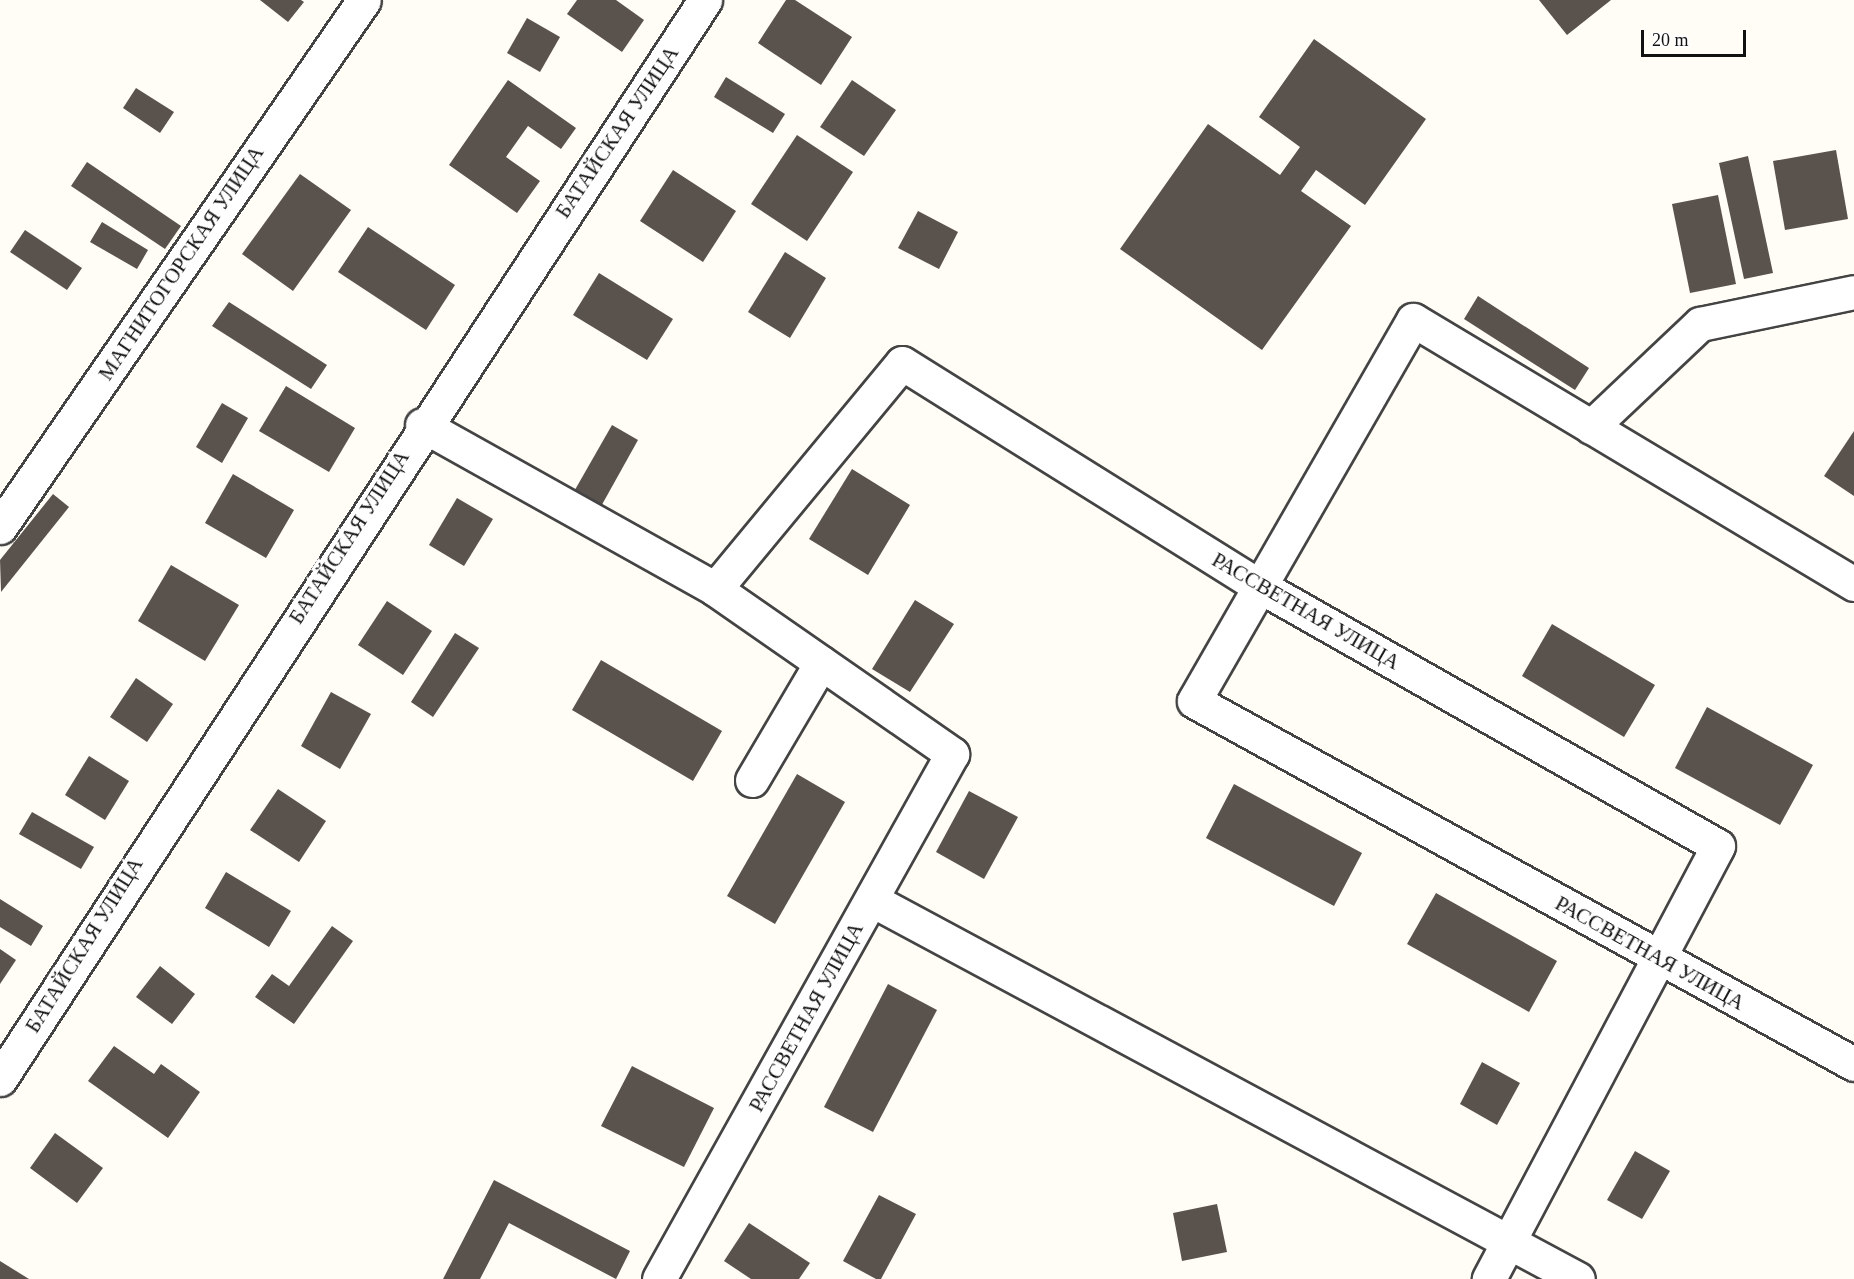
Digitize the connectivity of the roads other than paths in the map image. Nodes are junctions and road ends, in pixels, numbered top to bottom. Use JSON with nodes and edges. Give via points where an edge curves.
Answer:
{"nodes":[{"id":1,"x":364,"y":0,"type":"edge"},
{"id":2,"x":705,"y":0,"type":"edge"},
{"id":3,"x":1854,"y":292,"type":"edge"},
{"id":4,"x":422,"y":425,"type":"junction"},
{"id":5,"x":1591,"y":426,"type":"junction"},
{"id":6,"x":0,"y":527,"type":"edge"},
{"id":7,"x":1256,"y":584,"type":"junction"},
{"id":8,"x":1854,"y":584,"type":"edge"},
{"id":9,"x":715,"y":589,"type":"junction"},
{"id":10,"x":821,"y":663,"type":"junction"},
{"id":11,"x":752,"y":780,"type":"dead end"},
{"id":12,"x":872,"y":900,"type":"junction"},
{"id":13,"x":1660,"y":959,"type":"junction"},
{"id":14,"x":1854,"y":1064,"type":"edge"},
{"id":15,"x":0,"y":1079,"type":"edge"},
{"id":16,"x":1514,"y":1240,"type":"junction"},
{"id":17,"x":659,"y":1279,"type":"edge"},
{"id":18,"x":1489,"y":1279,"type":"edge"},
{"id":19,"x":1578,"y":1279,"type":"edge"}],
"edges":[{"from":1,"to":6,"type":"street","name":"МАГНИТОГОРСКАЯ УЛИЦА"},
{"from":2,"to":4,"type":"street","name":"БАТАЙСКАЯ УЛИЦА"},
{"from":3,"to":5,"type":"street","via":[[1700,324]]},
{"from":4,"to":9,"type":"street"},
{"from":4,"to":15,"type":"street","name":"БАТАЙСКАЯ УЛИЦА"},
{"from":5,"to":7,"type":"street","via":[[1413,320]]},
{"from":5,"to":8,"type":"street"},
{"from":7,"to":9,"type":"street","name":"РАССВЕТНАЯ УЛИЦА","via":[[902,363]]},
{"from":7,"to":13,"type":"street","name":"РАССВЕТНАЯ УЛИЦА","via":[[1718,846]]},
{"from":7,"to":13,"type":"street","name":"РАССВЕТНАЯ УЛИЦА","via":[[1194,701]]},
{"from":9,"to":10,"type":"street"},
{"from":10,"to":11,"type":"street"},
{"from":10,"to":12,"type":"street","name":"РАССВЕТНАЯ УЛИЦА","via":[[952,754]]},
{"from":12,"to":16,"type":"street"},
{"from":12,"to":17,"type":"street","name":"РАССВЕТНАЯ УЛИЦА"},
{"from":13,"to":14,"type":"street","name":"РАССВЕТНАЯ УЛИЦА"},
{"from":13,"to":16,"type":"street"},
{"from":16,"to":18,"type":"street"},
{"from":16,"to":19,"type":"street"}]}
